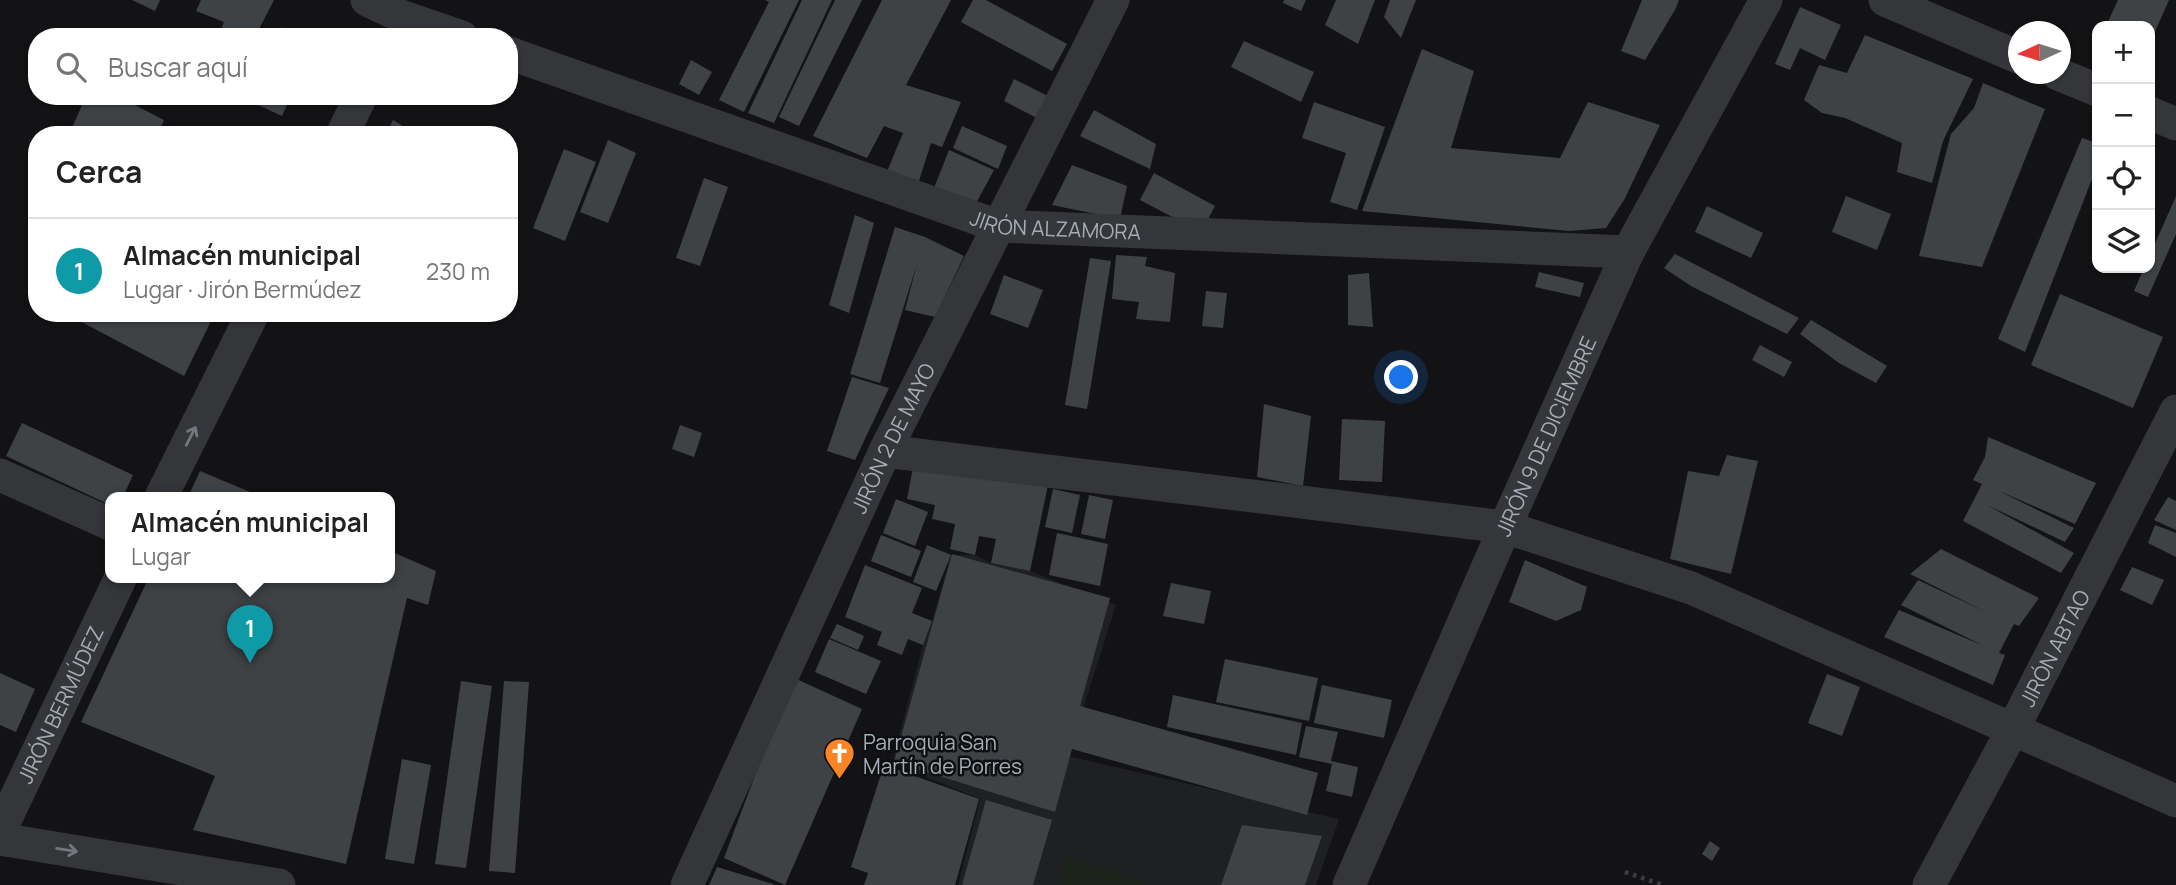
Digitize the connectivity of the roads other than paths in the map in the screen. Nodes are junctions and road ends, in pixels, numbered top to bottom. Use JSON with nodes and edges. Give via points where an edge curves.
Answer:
{"nodes":[{"id":1,"x":367,"y":0,"type":"edge"},
{"id":2,"x":1113,"y":0,"type":"edge"},
{"id":3,"x":1766,"y":0,"type":"edge"},
{"id":4,"x":1885,"y":0,"type":"edge"},
{"id":5,"x":401,"y":17,"type":"edge"},
{"id":6,"x":435,"y":28,"type":"edge"},
{"id":7,"x":2008,"y":53,"type":"edge"},
{"id":8,"x":518,"y":56,"type":"edge"},
{"id":9,"x":2071,"y":79,"type":"edge"},
{"id":10,"x":2092,"y":88,"type":"edge"},
{"id":11,"x":357,"y":105,"type":"edge"},
{"id":12,"x":2155,"y":115,"type":"edge"},
{"id":13,"x":2176,"y":124,"type":"edge"},
{"id":14,"x":346,"y":126,"type":"edge"},
{"id":15,"x":998,"y":226,"type":"junction"},
{"id":16,"x":1628,"y":252,"type":"junction"},
{"id":17,"x":248,"y":322,"type":"edge"},
{"id":18,"x":2176,"y":411,"type":"edge"},
{"id":19,"x":884,"y":451,"type":"junction"},
{"id":20,"x":0,"y":475,"type":"edge"},
{"id":21,"x":164,"y":492,"type":"edge"},
{"id":22,"x":105,"y":522,"type":"edge"},
{"id":23,"x":1505,"y":527,"type":"junction"},
{"id":24,"x":118,"y":583,"type":"edge"},
{"id":25,"x":2013,"y":729,"type":"junction"},
{"id":26,"x":2176,"y":801,"type":"edge"},
{"id":27,"x":0,"y":831,"type":"edge"},
{"id":28,"x":0,"y":839,"type":"edge"},
{"id":29,"x":279,"y":885,"type":"edge"},
{"id":30,"x":687,"y":885,"type":"edge"},
{"id":31,"x":1349,"y":885,"type":"edge"},
{"id":32,"x":1929,"y":885,"type":"edge"}],
"edges":[{"from":1,"to":5,"type":"street"},
{"from":2,"to":15,"type":"street","name":"JIRÓN 2 DE MAYO"},
{"from":3,"to":16,"type":"street","name":"JIRÓN 9 DE DICIEMBRE"},
{"from":4,"to":7,"type":"street"},
{"from":5,"to":6,"type":"street"},
{"from":8,"to":15,"type":"street","name":"JIRÓN ALZAMORA"},
{"from":9,"to":10,"type":"street"},
{"from":11,"to":14,"type":"street"},
{"from":12,"to":13,"type":"street"},
{"from":15,"to":16,"type":"street","name":"JIRÓN ALZAMORA"},
{"from":15,"to":19,"type":"street","name":"JIRÓN 2 DE MAYO"},
{"from":16,"to":23,"type":"street","name":"JIRÓN 9 DE DICIEMBRE"},
{"from":21,"to":17,"type":"street","one_way":true},
{"from":18,"to":25,"type":"street","name":"JIRÓN ABTAO"},
{"from":19,"to":23,"type":"street"},
{"from":19,"to":30,"type":"street","name":"JIRÓN 2 DE MAYO"},
{"from":20,"to":22,"type":"street"},
{"from":23,"to":25,"type":"street","via":[[1691,589]]},
{"from":23,"to":31,"type":"street","name":"JIRÓN 9 DE DICIEMBRE"},
{"from":24,"to":27,"type":"street","name":"JIRÓN BERMÚDEZ"},
{"from":25,"to":26,"type":"street"},
{"from":25,"to":32,"type":"street","name":"JIRÓN ABTAO"},
{"from":28,"to":29,"type":"street","one_way":true}]}
